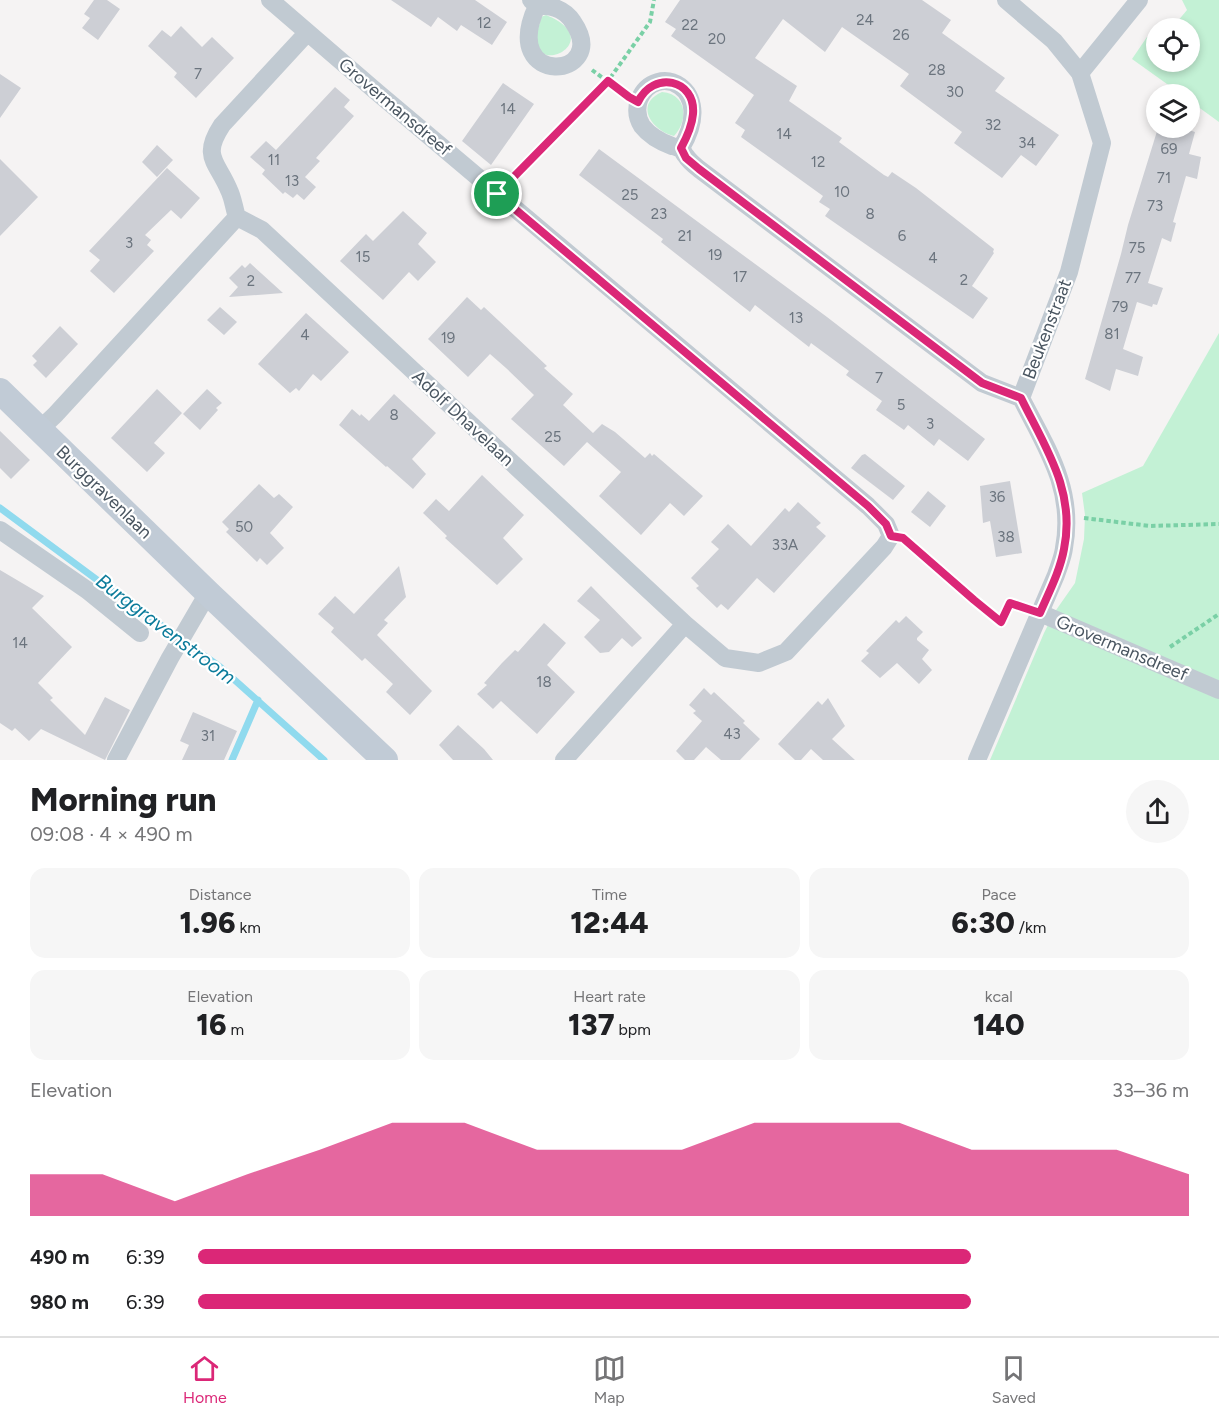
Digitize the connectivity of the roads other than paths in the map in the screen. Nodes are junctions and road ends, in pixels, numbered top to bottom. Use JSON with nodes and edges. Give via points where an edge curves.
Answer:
{"nodes":[{"id":1,"x":270,"y":0,"type":"edge"},
{"id":2,"x":1006,"y":0,"type":"edge"},
{"id":3,"x":1139,"y":0,"type":"edge"},
{"id":4,"x":534,"y":3,"type":"edge"},
{"id":5,"x":307,"y":33,"type":"junction"},
{"id":6,"x":1080,"y":73,"type":"junction"},
{"id":7,"x":681,"y":148,"type":"junction"},
{"id":8,"x":237,"y":217,"type":"junction"},
{"id":9,"x":0,"y":391,"type":"edge"},
{"id":10,"x":1021,"y":398,"type":"junction"},
{"id":11,"x":39,"y":430,"type":"junction"},
{"id":12,"x":0,"y":531,"type":"edge"},
{"id":13,"x":208,"y":593,"type":"junction"},
{"id":14,"x":837,"y":598,"type":"joint"},
{"id":15,"x":1040,"y":613,"type":"junction"},
{"id":16,"x":685,"y":624,"type":"junction"},
{"id":17,"x":140,"y":633,"type":"dead end"},
{"id":18,"x":1219,"y":690,"type":"edge"},
{"id":19,"x":116,"y":760,"type":"edge"},
{"id":20,"x":385,"y":760,"type":"edge"},
{"id":21,"x":564,"y":760,"type":"edge"},
{"id":22,"x":977,"y":760,"type":"edge"}],
"edges":[{"from":1,"to":5,"type":"street","name":"Grovermansdreef"},
{"from":2,"to":6,"type":"street","name":"Beukenstraat","via":[[1054,41]]},
{"from":3,"to":6,"type":"street"},
{"from":4,"to":4,"type":"street","via":[[554,7],[575,25],[581,40],[580,51],[566,65],[557,68],[540,61],[533,53],[528,35]]},
{"from":5,"to":8,"type":"street","via":[[213,138],[214,165],[229,190]]},
{"from":5,"to":14,"type":"street","name":"Grovermansdreef","via":[[886,524],[891,536],[884,547]]},
{"from":6,"to":10,"type":"street","name":"Beukenstraat","via":[[1102,143],[1068,272]]},
{"from":7,"to":7,"type":"street","via":[[694,112],[687,92],[678,84],[660,81],[648,87],[638,102],[638,120],[659,140]]},
{"from":7,"to":10,"type":"street","via":[[699,169],[982,383]]},
{"from":8,"to":11,"type":"street"},
{"from":8,"to":16,"type":"street","name":"Adolf Dhavelaan","via":[[262,230]]},
{"from":9,"to":11,"type":"main road","name":"Burggravenlaan"},
{"from":10,"to":15,"type":"street","name":"Beukenstraat","via":[[1061,480],[1065,516],[1064,548]]},
{"from":11,"to":13,"type":"main road","name":"Burggravenlaan"},
{"from":12,"to":17,"type":"street","via":[[87,590]]},
{"from":13,"to":19,"type":"street"},
{"from":13,"to":20,"type":"main road","name":"Burggravenlaan"},
{"from":14,"to":16,"type":"street","name":"Adolf Dhavelaan","via":[[786,652],[759,663],[724,658]]},
{"from":15,"to":18,"type":"street","name":"Grovermansdreef"},
{"from":15,"to":22,"type":"street","name":"Grovermansdreef"},
{"from":16,"to":21,"type":"street"}]}
